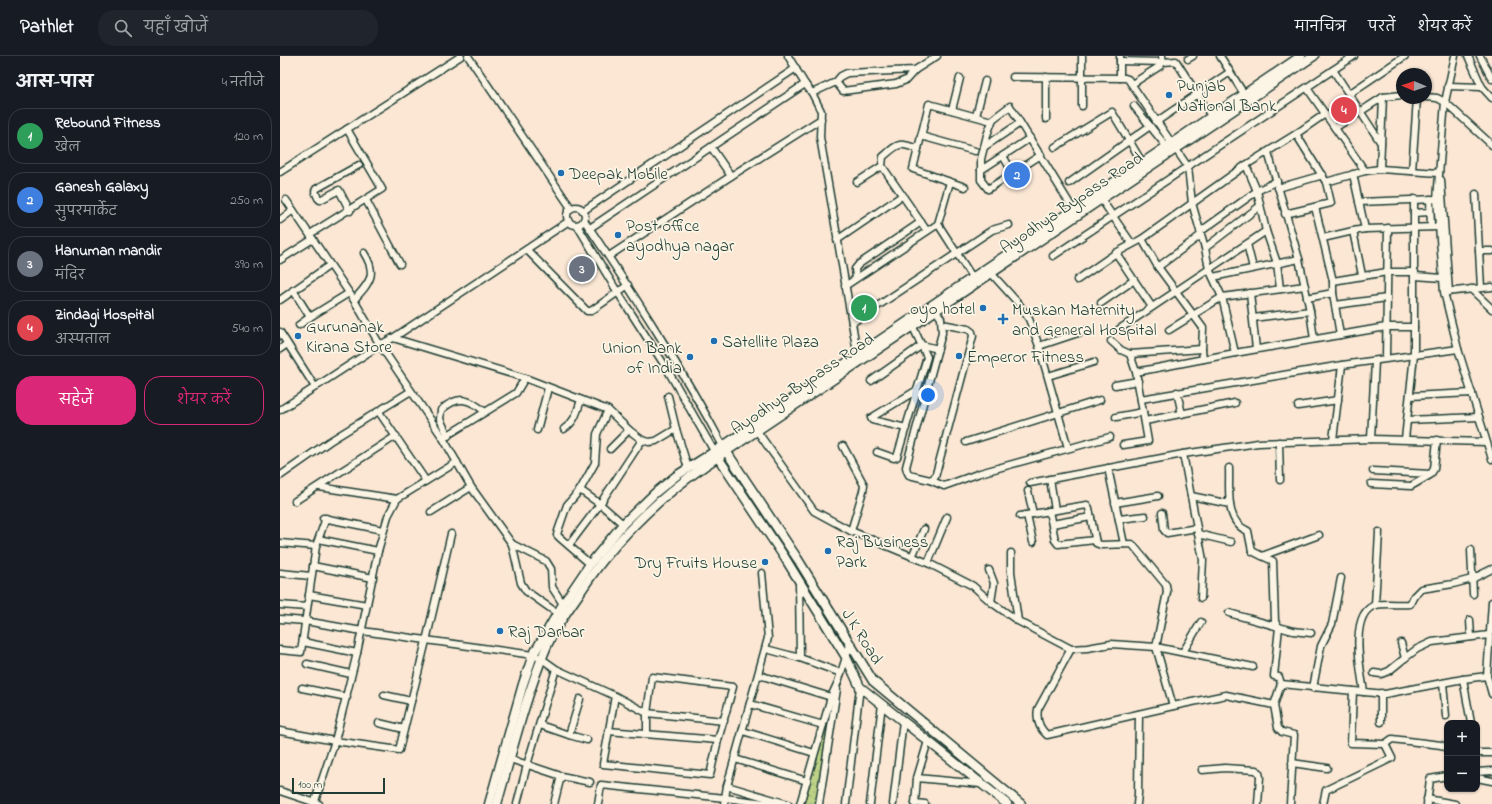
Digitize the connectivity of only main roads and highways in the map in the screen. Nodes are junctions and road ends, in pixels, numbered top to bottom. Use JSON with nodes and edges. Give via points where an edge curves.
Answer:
{"nodes":[{"id":1,"x":1301,"y":56,"type":"edge"},
{"id":2,"x":1314,"y":56,"type":"edge"},
{"id":3,"x":1171,"y":146,"type":"junction"},
{"id":4,"x":1099,"y":196,"type":"junction"},
{"id":5,"x":724,"y":449,"type":"junction"},
{"id":6,"x":716,"y":454,"type":"junction"},
{"id":7,"x":838,"y":626,"type":"junction"},
{"id":8,"x":830,"y":632,"type":"junction"},
{"id":9,"x":489,"y":804,"type":"edge"},
{"id":10,"x":497,"y":804,"type":"edge"},
{"id":11,"x":1007,"y":804,"type":"edge"},
{"id":12,"x":1021,"y":804,"type":"edge"}],
"edges":[{"from":1,"to":3,"type":"main road","name":"Ayodhya Bypass Road"},
{"from":2,"to":3,"type":"main road","name":"Ayodhya Bypass Road"},
{"from":3,"to":4,"type":"main road","name":"Ayodhya Bypass Road"},
{"from":3,"to":4,"type":"main road","name":"Ayodhya Bypass Road","via":[[1142,162]]},
{"from":4,"to":5,"type":"main road","name":"Ayodhya Bypass Road","via":[[913,327],[757,431]]},
{"from":4,"to":5,"type":"main road","name":"Ayodhya Bypass Road","via":[[1073,209],[857,354]]},
{"from":5,"to":6,"type":"main road","name":"Ayodhya Bypass Road"},
{"from":5,"to":7,"type":"main road","name":"J K Road","via":[[797,558]]},
{"from":6,"to":8,"type":"main road","name":"J K Road","via":[[785,558]]},
{"from":6,"to":9,"type":"main road","name":"Ayodhya Bypass Road","via":[[688,468],[655,493],[623,524],[590,564],[563,604],[533,655]]},
{"from":6,"to":10,"type":"main road","name":"Ayodhya Bypass Road","via":[[642,517],[603,560],[568,610],[546,647],[531,687]]},
{"from":7,"to":8,"type":"main road"},
{"from":7,"to":12,"type":"main road","name":"J K Road","via":[[873,681]]},
{"from":8,"to":11,"type":"main road","name":"J K Road","via":[[860,687]]}]}
